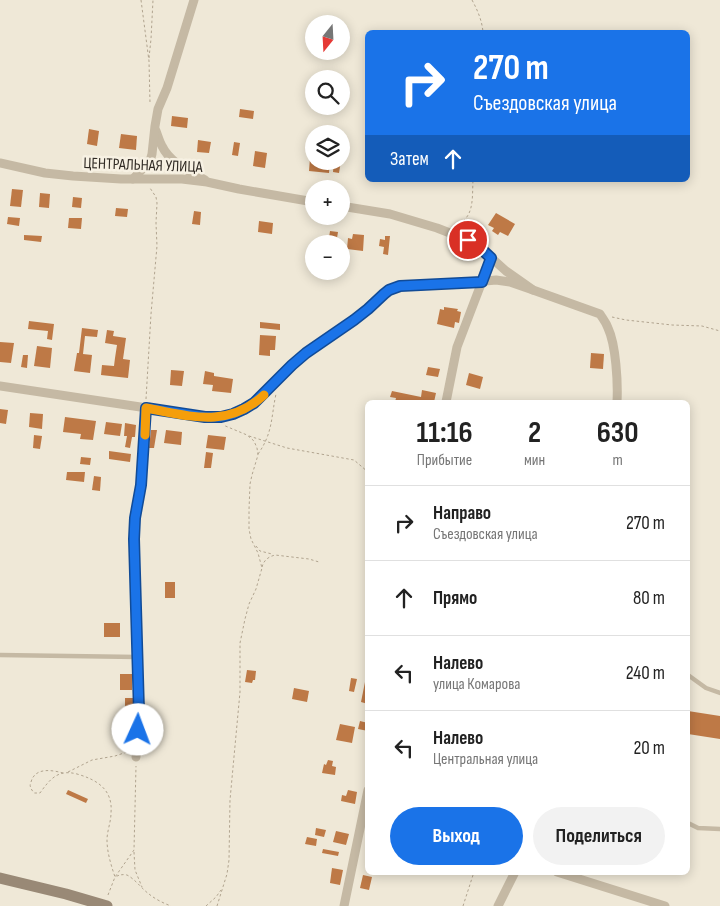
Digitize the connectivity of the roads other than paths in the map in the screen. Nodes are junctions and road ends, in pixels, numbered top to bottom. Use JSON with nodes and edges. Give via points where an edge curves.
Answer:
{"nodes":[{"id":1,"x":194,"y":0,"type":"edge"},
{"id":2,"x":155,"y":126,"type":"junction"},
{"id":3,"x":0,"y":163,"type":"edge"},
{"id":4,"x":133,"y":179,"type":"junction"},
{"id":5,"x":207,"y":182,"type":"junction"},
{"id":6,"x":305,"y":200,"type":"edge"},
{"id":7,"x":350,"y":207,"type":"edge"},
{"id":8,"x":491,"y":258,"type":"junction"},
{"id":9,"x":482,"y":282,"type":"junction"},
{"id":10,"x":533,"y":290,"type":"junction"},
{"id":11,"x":0,"y":386,"type":"edge"},
{"id":12,"x":446,"y":400,"type":"edge"},
{"id":13,"x":617,"y":400,"type":"edge"},
{"id":14,"x":146,"y":408,"type":"junction"},
{"id":15,"x":0,"y":656,"type":"edge"},
{"id":16,"x":137,"y":656,"type":"junction"},
{"id":17,"x":690,"y":676,"type":"edge"},
{"id":18,"x":720,"y":693,"type":"edge"},
{"id":19,"x":136,"y":753,"type":"road end"},
{"id":20,"x":365,"y":804,"type":"edge"},
{"id":21,"x":690,"y":825,"type":"edge"},
{"id":22,"x":720,"y":829,"type":"edge"},
{"id":23,"x":514,"y":875,"type":"edge"},
{"id":24,"x":567,"y":875,"type":"edge"},
{"id":25,"x":0,"y":878,"type":"edge"},
{"id":26,"x":106,"y":906,"type":"edge"},
{"id":27,"x":344,"y":906,"type":"edge"},
{"id":28,"x":498,"y":906,"type":"edge"},
{"id":29,"x":665,"y":906,"type":"edge"}],
"edges":[{"from":1,"to":2,"type":"street"},
{"from":2,"to":4,"type":"street","via":[[150,161]]},
{"from":2,"to":5,"type":"street","via":[[162,147],[170,158]]},
{"from":3,"to":4,"type":"street","name":"ЦЕНТРАЛЬНАЯ УЛИЦА","via":[[45,173]]},
{"from":4,"to":5,"type":"street","name":"ЦЕНТРАЛЬНАЯ УЛИЦА"},
{"from":5,"to":6,"type":"street","name":"ЦЕНТРАЛЬНАЯ УЛИЦА"},
{"from":7,"to":8,"type":"street","via":[[390,214],[452,234],[477,245]]},
{"from":8,"to":9,"type":"street"},
{"from":8,"to":10,"type":"street"},
{"from":9,"to":10,"type":"street","via":[[510,282]]},
{"from":9,"to":12,"type":"street","via":[[457,348]]},
{"from":9,"to":14,"type":"street","via":[[400,286],[389,290],[354,320],[306,353],[254,403],[233,414],[205,417]]},
{"from":10,"to":13,"type":"street","via":[[600,314],[605,320],[612,339]]},
{"from":11,"to":14,"type":"street"},
{"from":14,"to":16,"type":"street","via":[[134,539]]},
{"from":15,"to":16,"type":"lane"},
{"from":16,"to":19,"type":"street","via":[[139,712]]},
{"from":17,"to":18,"type":"lane"},
{"from":20,"to":27,"type":"street"},
{"from":21,"to":22,"type":"lane"},
{"from":23,"to":28,"type":"street"},
{"from":24,"to":29,"type":"street"},
{"from":25,"to":26,"type":"street"}]}
